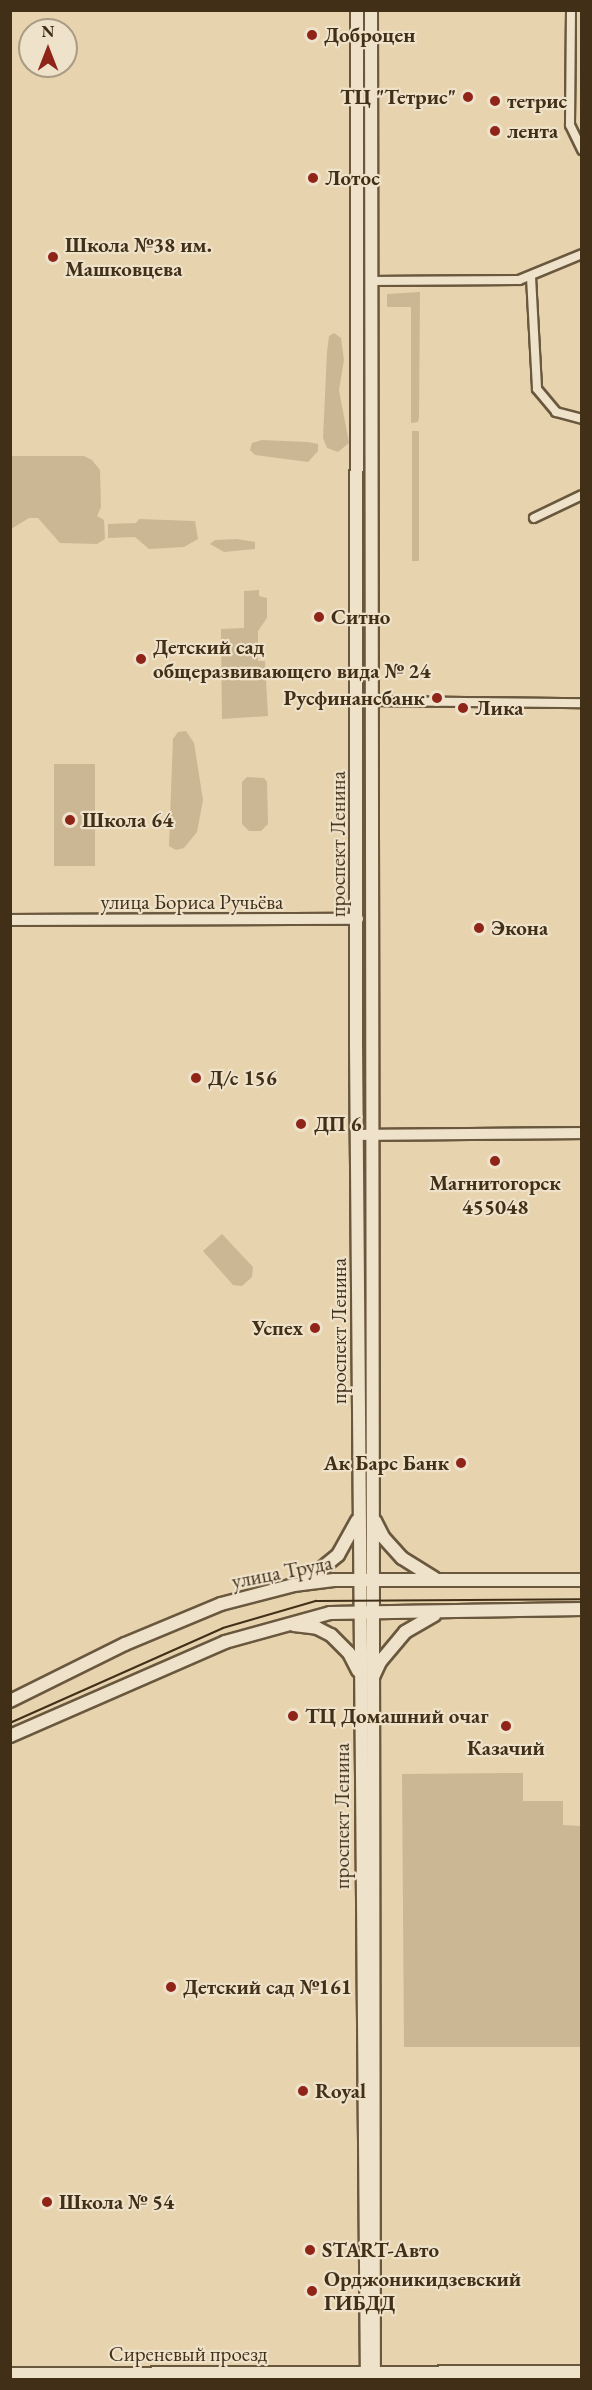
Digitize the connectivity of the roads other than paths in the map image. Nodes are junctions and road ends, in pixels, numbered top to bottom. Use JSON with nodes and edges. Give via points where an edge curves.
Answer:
{"nodes":[{"id":1,"x":357,"y":10,"type":"edge"},
{"id":2,"x":371,"y":10,"type":"edge"},
{"id":3,"x":571,"y":10,"type":"edge"},
{"id":4,"x":582,"y":150,"type":"edge"},
{"id":5,"x":582,"y":254,"type":"edge"},
{"id":6,"x":531,"y":277,"type":"junction"},
{"id":7,"x":364,"y":281,"type":"junction"},
{"id":8,"x":582,"y":419,"type":"edge"},
{"id":9,"x":582,"y":495,"type":"edge"},
{"id":10,"x":534,"y":518,"type":"dead end"},
{"id":11,"x":374,"y":701,"type":"junction"},
{"id":12,"x":582,"y":703,"type":"edge"},
{"id":13,"x":358,"y":919,"type":"junction"},
{"id":14,"x":10,"y":920,"type":"edge"},
{"id":15,"x":374,"y":920,"type":"junction"},
{"id":16,"x":582,"y":1133,"type":"edge"},
{"id":17,"x":357,"y":1135,"type":"junction"},
{"id":18,"x":372,"y":1135,"type":"junction"},
{"id":19,"x":373,"y":1505,"type":"junction"},
{"id":20,"x":360,"y":1509,"type":"junction"},
{"id":21,"x":360,"y":1580,"type":"junction"},
{"id":22,"x":374,"y":1580,"type":"junction"},
{"id":23,"x":441,"y":1580,"type":"junction"},
{"id":24,"x":582,"y":1580,"type":"edge"},
{"id":25,"x":302,"y":1584,"type":"junction"},
{"id":26,"x":582,"y":1609,"type":"edge"},
{"id":27,"x":450,"y":1611,"type":"junction"},
{"id":28,"x":367,"y":1613,"type":"junction"},
{"id":29,"x":287,"y":1624,"type":"junction"},
{"id":30,"x":366,"y":1681,"type":"junction"},
{"id":31,"x":10,"y":1701,"type":"edge"},
{"id":32,"x":10,"y":1736,"type":"edge"},
{"id":33,"x":582,"y":2372,"type":"edge"},
{"id":34,"x":10,"y":2374,"type":"edge"},
{"id":35,"x":370,"y":2376,"type":"edge"}],
"edges":[{"from":1,"to":7,"type":"main road","name":"проспект Ленина"},
{"from":2,"to":7,"type":"main road","name":"проспект Ленина"},
{"from":3,"to":4,"type":"street","via":[[570,124]]},
{"from":5,"to":6,"type":"street"},
{"from":6,"to":7,"type":"street"},
{"from":6,"to":8,"type":"street","via":[[537,389],[556,412]]},
{"from":7,"to":11,"type":"main road","name":"проспект Ленина"},
{"from":7,"to":13,"type":"main road","name":"проспект Ленина"},
{"from":9,"to":10,"type":"street"},
{"from":11,"to":12,"type":"street"},
{"from":11,"to":15,"type":"main road","name":"проспект Ленина"},
{"from":13,"to":14,"type":"street","name":"улица Бориса Ручьёва"},
{"from":13,"to":15,"type":"main road","name":"улица Бориса Ручьёва"},
{"from":13,"to":17,"type":"main road","name":"проспект Ленина"},
{"from":15,"to":18,"type":"main road","name":"проспект Ленина"},
{"from":16,"to":18,"type":"street"},
{"from":17,"to":18,"type":"street"},
{"from":17,"to":20,"type":"main road","name":"проспект Ленина"},
{"from":18,"to":19,"type":"main road","name":"проспект Ленина"},
{"from":19,"to":22,"type":"main road","name":"проспект Ленина"},
{"from":19,"to":23,"type":"main road","via":[[376,1525],[402,1558]]},
{"from":20,"to":21,"type":"main road","name":"проспект Ленина"},
{"from":20,"to":25,"type":"main road","via":[[354,1532],[338,1555]]},
{"from":21,"to":22,"type":"main road","name":"улица Труда"},
{"from":21,"to":25,"type":"main road","name":"улица Труда"},
{"from":21,"to":28,"type":"main road","name":"проспект Ленина"},
{"from":22,"to":23,"type":"main road","name":"улица Труда"},
{"from":22,"to":28,"type":"main road","name":"проспект Ленина"},
{"from":23,"to":24,"type":"main road","name":"улица Труда"},
{"from":25,"to":31,"type":"main road","name":"улица Труда","via":[[221,1604],[125,1644]]},
{"from":26,"to":27,"type":"main road"},
{"from":27,"to":28,"type":"main road"},
{"from":27,"to":30,"type":"main road","via":[[422,1619],[405,1632]]},
{"from":28,"to":29,"type":"main road","via":[[330,1613]]},
{"from":28,"to":30,"type":"main road","name":"проспект Ленина"},
{"from":29,"to":30,"type":"main road","via":[[317,1628],[331,1635],[354,1659]]},
{"from":29,"to":32,"type":"main road","via":[[214,1646]]},
{"from":30,"to":35,"type":"main road","name":"проспект Ленина"},
{"from":33,"to":35,"type":"main road","name":"Сиреневый проезд"},
{"from":34,"to":35,"type":"main road","name":"Сиреневый проезд"}]}
